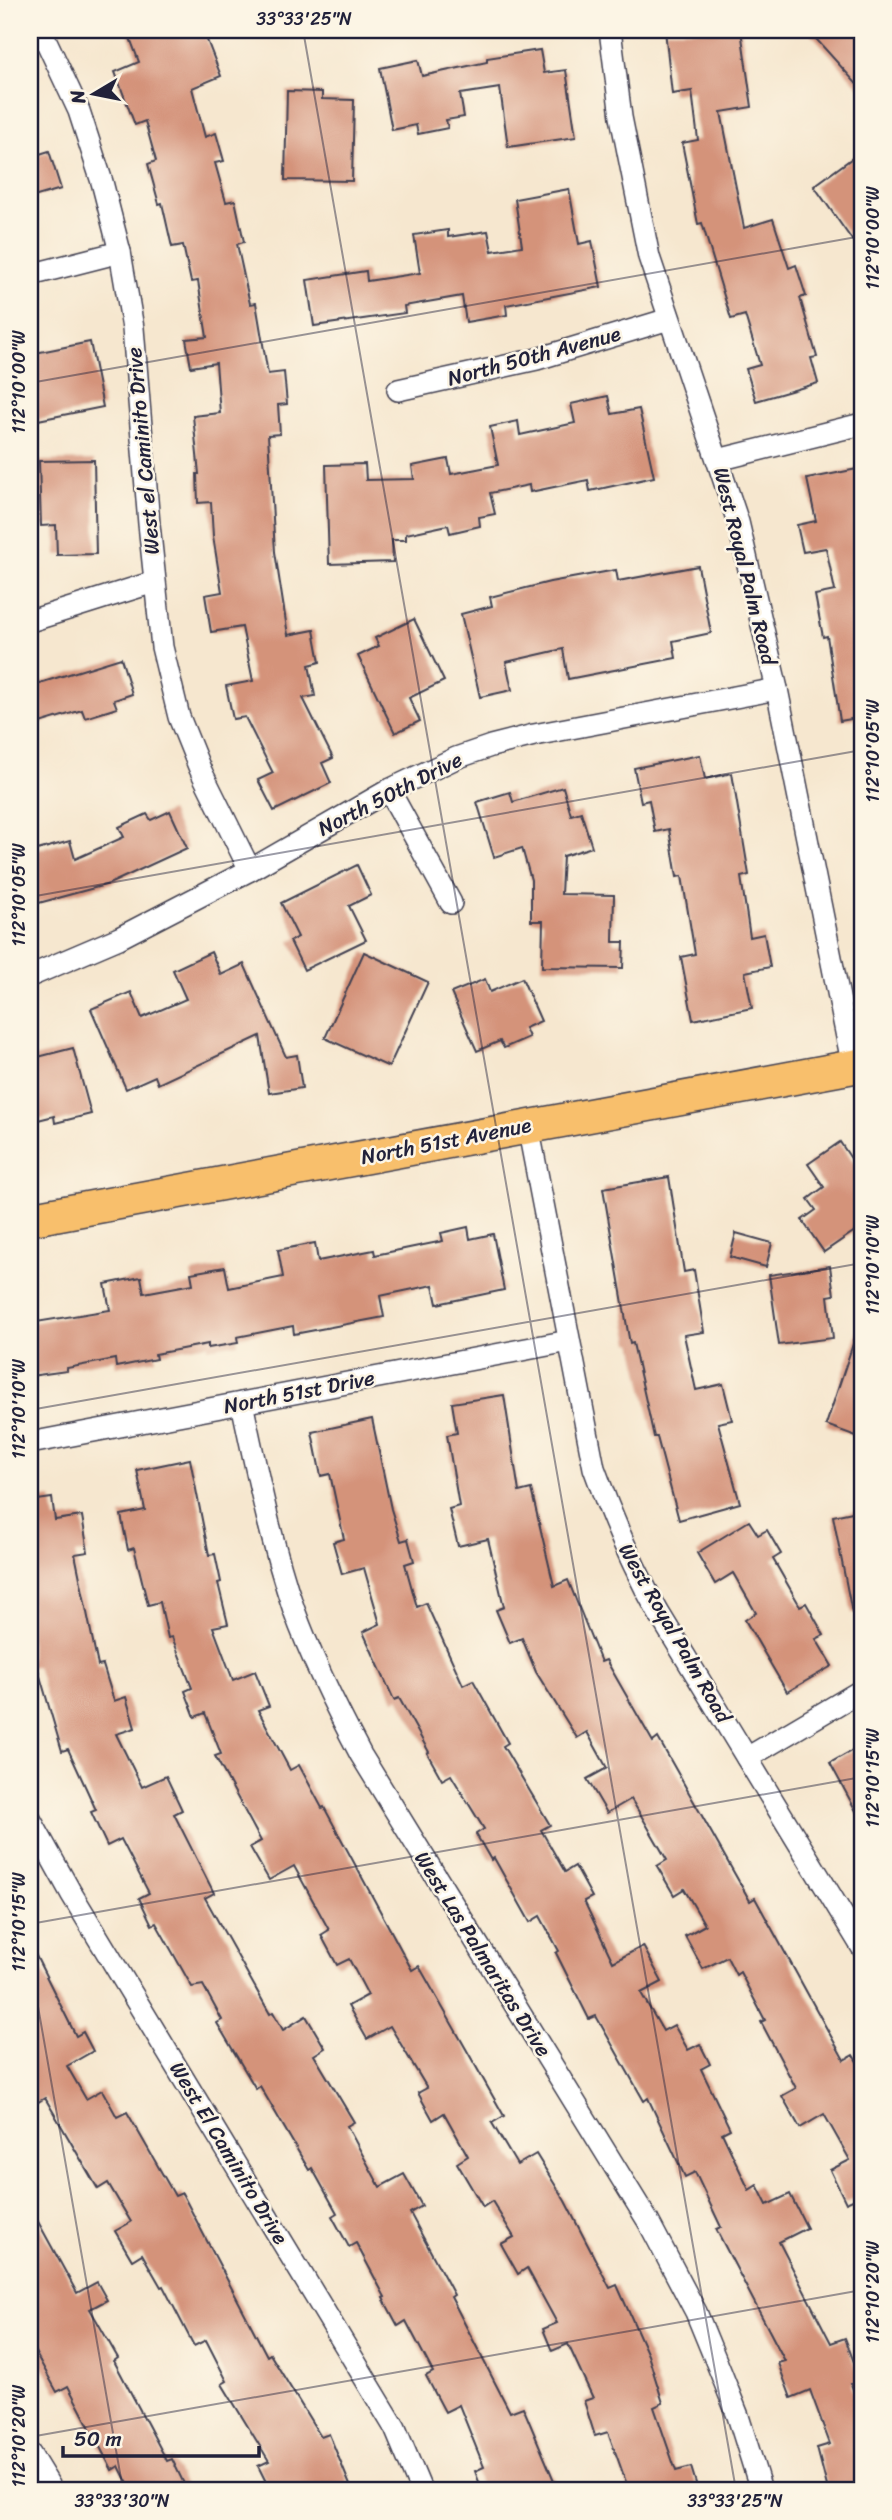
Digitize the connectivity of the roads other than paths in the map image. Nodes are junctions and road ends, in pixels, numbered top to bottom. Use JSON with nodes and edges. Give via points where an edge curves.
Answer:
{"nodes":[{"id":1,"x":41,"y":30,"type":"edge"},
{"id":2,"x":610,"y":30,"type":"edge"},
{"id":3,"x":120,"y":252,"type":"junction"},
{"id":4,"x":30,"y":275,"type":"edge"},
{"id":5,"x":669,"y":319,"type":"junction"},
{"id":6,"x":398,"y":390,"type":"dead end"},
{"id":7,"x":862,"y":424,"type":"edge"},
{"id":8,"x":718,"y":460,"type":"junction"},
{"id":9,"x":154,"y":582,"type":"junction"},
{"id":10,"x":30,"y":621,"type":"edge"},
{"id":11,"x":777,"y":689,"type":"junction"},
{"id":12,"x":389,"y":790,"type":"junction"},
{"id":13,"x":250,"y":870,"type":"junction"},
{"id":14,"x":451,"y":903,"type":"dead end"},
{"id":15,"x":30,"y":976,"type":"edge"},
{"id":16,"x":858,"y":1066,"type":"edge"},
{"id":17,"x":528,"y":1126,"type":"junction"},
{"id":18,"x":30,"y":1219,"type":"edge"},
{"id":19,"x":569,"y":1341,"type":"junction"},
{"id":20,"x":242,"y":1403,"type":"junction"},
{"id":21,"x":30,"y":1443,"type":"edge"},
{"id":22,"x":862,"y":1690,"type":"edge"},
{"id":23,"x":747,"y":1758,"type":"junction"},
{"id":24,"x":30,"y":1819,"type":"edge"},
{"id":25,"x":862,"y":1947,"type":"edge"},
{"id":26,"x":30,"y":2454,"type":"edge"},
{"id":27,"x":52,"y":2490,"type":"edge"},
{"id":28,"x":422,"y":2490,"type":"edge"},
{"id":29,"x":761,"y":2490,"type":"edge"}],
"edges":[{"from":1,"to":3,"type":"street","name":"West el Caminito Drive","via":[[79,111]]},
{"from":2,"to":5,"type":"street","name":"West Royal Palm Road","via":[[633,186]]},
{"from":3,"to":4,"type":"street"},
{"from":3,"to":9,"type":"street","name":"West el Caminito Drive","via":[[133,328]]},
{"from":5,"to":6,"type":"street","name":"North 50th Avenue","via":[[537,359]]},
{"from":5,"to":8,"type":"street","name":"West Royal Palm Road"},
{"from":7,"to":8,"type":"street"},
{"from":8,"to":11,"type":"street","name":"West Royal Palm Road","via":[[738,522]]},
{"from":9,"to":10,"type":"street"},
{"from":9,"to":13,"type":"street","name":"West el Caminito Drive","via":[[162,647],[179,718]]},
{"from":11,"to":12,"type":"street","name":"North 50th Drive","via":[[491,746]]},
{"from":11,"to":16,"type":"street","name":"West Royal Palm Road"},
{"from":12,"to":13,"type":"street","name":"North 50th Drive"},
{"from":12,"to":14,"type":"street"},
{"from":13,"to":15,"type":"street","name":"North 50th Drive","via":[[119,938]]},
{"from":16,"to":17,"type":"main road","name":"North 51st Avenue"},
{"from":17,"to":18,"type":"main road","name":"North 51st Avenue"},
{"from":17,"to":19,"type":"street","name":"West Royal Palm Road"},
{"from":19,"to":20,"type":"street","name":"North 51st Drive"},
{"from":19,"to":23,"type":"street","name":"West Royal Palm Road","via":[[594,1468],[613,1522],[658,1612]]},
{"from":20,"to":21,"type":"street","name":"North 51st Drive"},
{"from":20,"to":29,"type":"street","name":"West Las Palmaritas Drive","via":[[266,1515],[295,1611],[337,1709],[671,2263],[721,2373]]},
{"from":22,"to":23,"type":"street"},
{"from":23,"to":25,"type":"street","name":"West Royal Palm Road"},
{"from":24,"to":28,"type":"street","name":"West El Caminito Drive","via":[[395,2428]]},
{"from":26,"to":27,"type":"street"}]}
